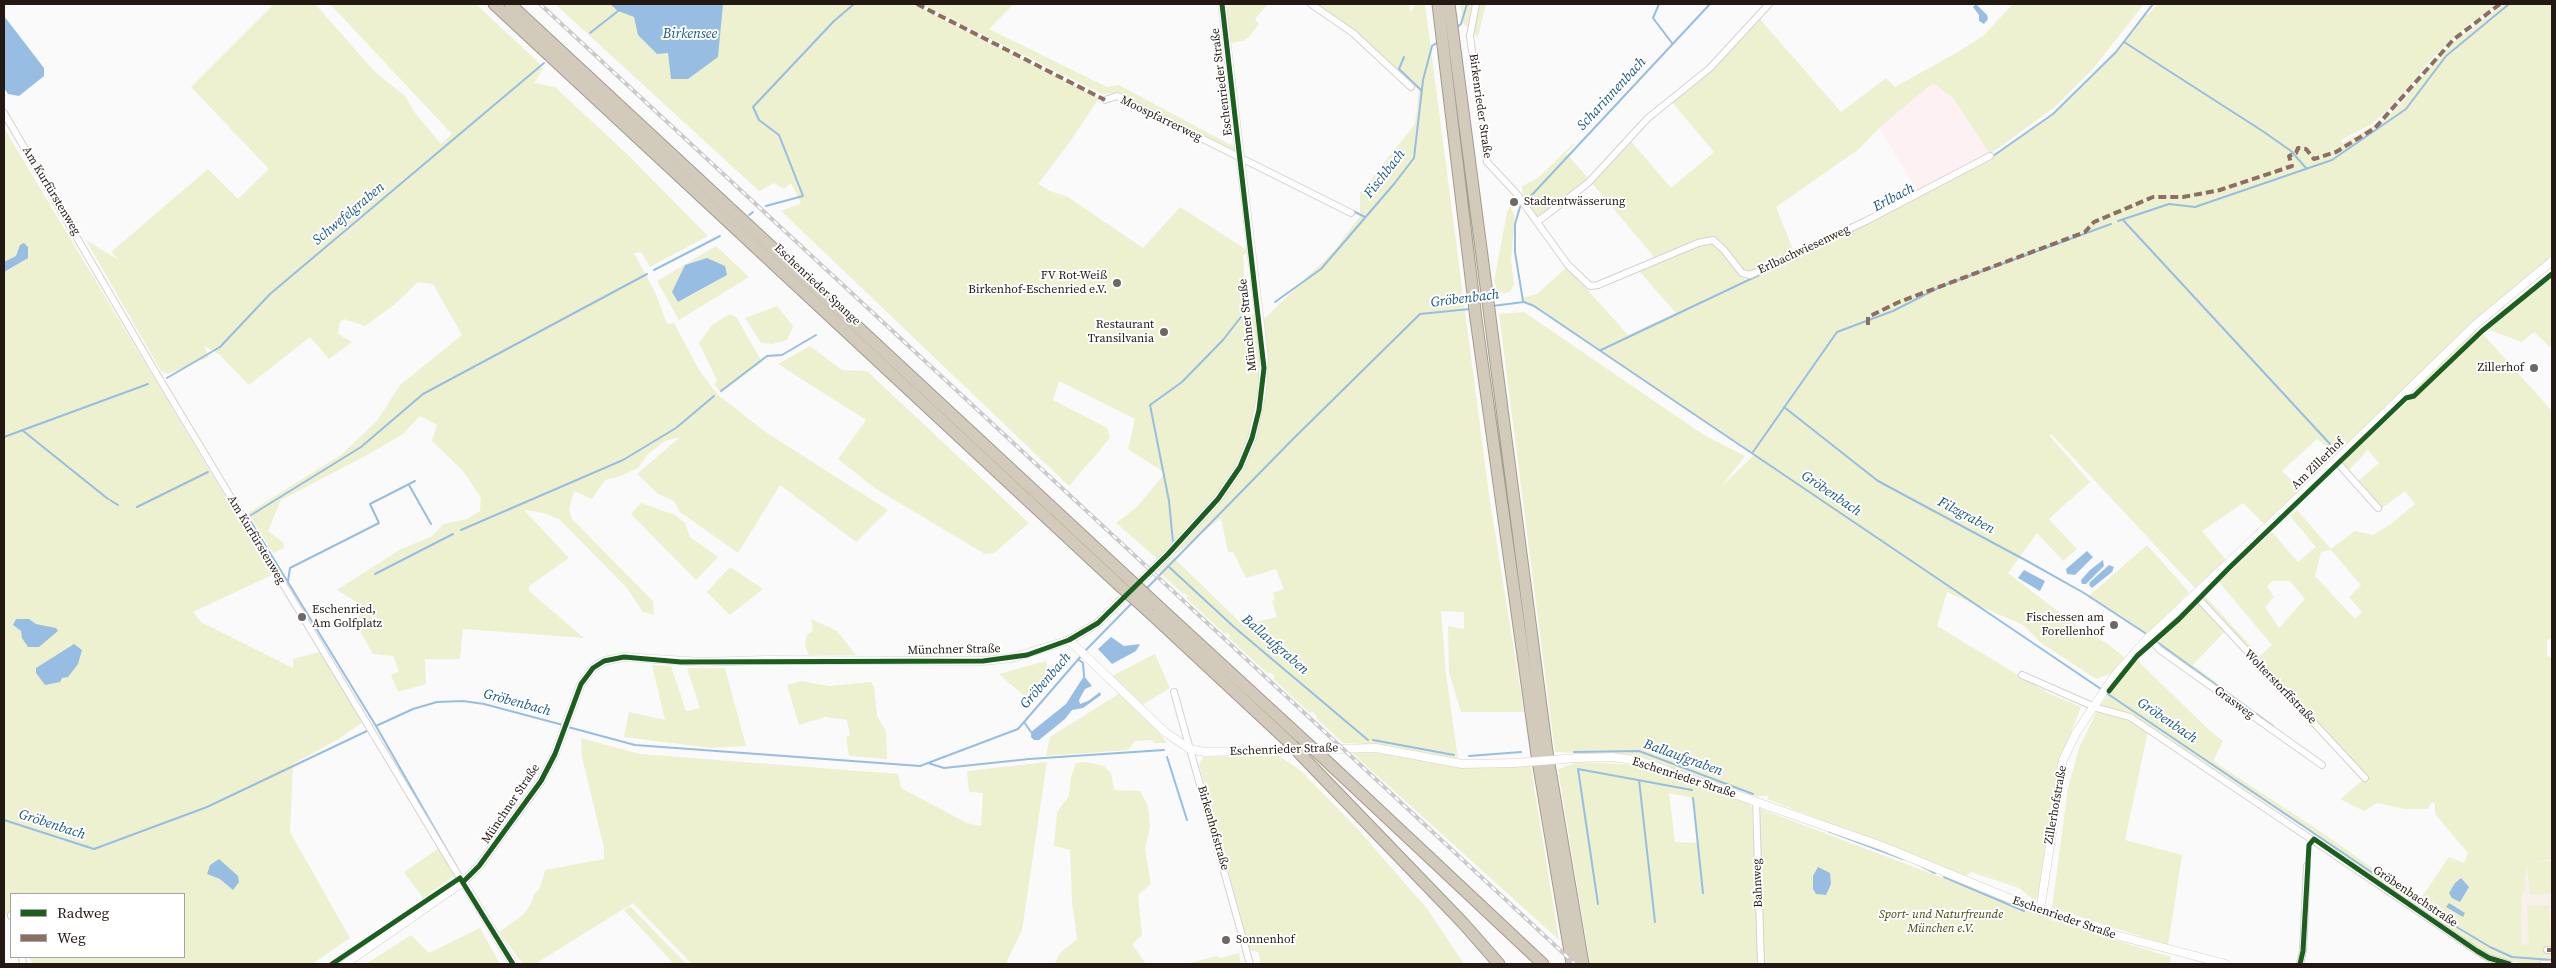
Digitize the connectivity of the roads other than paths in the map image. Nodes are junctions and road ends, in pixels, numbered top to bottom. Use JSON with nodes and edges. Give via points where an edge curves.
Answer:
{"nodes":[{"id":1,"x":494,"y":4,"type":"edge"},
{"id":2,"x":510,"y":4,"type":"edge"},
{"id":3,"x":1222,"y":4,"type":"edge"},
{"id":4,"x":1311,"y":4,"type":"edge"},
{"id":5,"x":1438,"y":4,"type":"edge"},
{"id":6,"x":1449,"y":4,"type":"edge"},
{"id":7,"x":1476,"y":4,"type":"edge"},
{"id":8,"x":1768,"y":4,"type":"edge"},
{"id":9,"x":1447,"y":35,"type":"junction"},
{"id":10,"x":1411,"y":87,"type":"dead end"},
{"id":11,"x":1105,"y":100,"type":"dead end"},
{"id":12,"x":4,"y":113,"type":"edge"},
{"id":13,"x":1990,"y":156,"type":"dead end"},
{"id":14,"x":1240,"y":158,"type":"junction"},
{"id":15,"x":1351,"y":213,"type":"dead end"},
{"id":16,"x":1537,"y":222,"type":"junction"},
{"id":17,"x":2552,"y":261,"type":"edge"},
{"id":18,"x":2336,"y":461,"type":"junction"},
{"id":19,"x":2378,"y":508,"type":"dead end"},
{"id":20,"x":1125,"y":583,"type":"junction"},
{"id":21,"x":2195,"y":595,"type":"junction"},
{"id":22,"x":1153,"y":609,"type":"junction"},
{"id":23,"x":2148,"y":638,"type":"junction"},
{"id":24,"x":1069,"y":640,"type":"junction"},
{"id":25,"x":2022,"y":675,"type":"dead end"},
{"id":26,"x":1174,"y":692,"type":"dead end"},
{"id":27,"x":2092,"y":705,"type":"junction"},
{"id":28,"x":1190,"y":748,"type":"junction"},
{"id":29,"x":2322,"y":766,"type":"dead end"},
{"id":30,"x":2365,"y":778,"type":"dead end"},
{"id":31,"x":1756,"y":801,"type":"junction"},
{"id":32,"x":2307,"y":866,"type":"dead end"},
{"id":33,"x":462,"y":880,"type":"junction"},
{"id":34,"x":2040,"y":911,"type":"junction"},
{"id":35,"x":2201,"y":961,"type":"edge"},
{"id":36,"x":345,"y":964,"type":"edge"},
{"id":37,"x":513,"y":964,"type":"edge"},
{"id":38,"x":1250,"y":964,"type":"edge"},
{"id":39,"x":1499,"y":964,"type":"edge"},
{"id":40,"x":1543,"y":964,"type":"edge"},
{"id":41,"x":1572,"y":964,"type":"edge"},
{"id":42,"x":1583,"y":964,"type":"edge"},
{"id":43,"x":1761,"y":964,"type":"edge"},
{"id":44,"x":2226,"y":964,"type":"edge"},
{"id":45,"x":2300,"y":964,"type":"edge"},
{"id":46,"x":2509,"y":964,"type":"edge"},
{"id":47,"x":2543,"y":964,"type":"edge"},
{"id":48,"x":2547,"y":964,"type":"edge"},
{"id":49,"x":2552,"y":964,"type":"edge"}],
"edges":[{"from":1,"to":20,"type":"highway","name":"Eschenrieder Spange"},
{"from":2,"to":20,"type":"highway","name":"Eschenrieder Spange"},
{"from":3,"to":14,"type":"street","name":"Eschenrieder Straße"},
{"from":4,"to":10,"type":"street","via":[[1353,33]]},
{"from":5,"to":9,"type":"highway"},
{"from":6,"to":9,"type":"highway"},
{"from":7,"to":16,"type":"street","name":"Birkenrieder Straße","via":[[1470,36],[1487,162]]},
{"from":8,"to":16,"type":"street","via":[[1710,68],[1648,118],[1588,183]]},
{"from":9,"to":41,"type":"highway","via":[[1476,319],[1537,755]]},
{"from":9,"to":42,"type":"highway","via":[[1490,315],[1547,752]]},
{"from":11,"to":14,"type":"street","name":"Moospfarrerweg","via":[[1117,96]]},
{"from":12,"to":33,"type":"street","name":"Am Kurfürstenweg","via":[[156,373]]},
{"from":13,"to":16,"type":"street","name":"Erlbachwiesenweg","via":[[1857,225],[1750,275],[1742,273],[1713,240],[1590,286],[1568,265]]},
{"from":14,"to":15,"type":"street","name":"Moospfarrerweg"},
{"from":14,"to":24,"type":"street","name":"Münchner Straße","via":[[1264,358],[1262,392],[1252,438],[1240,468],[1218,499],[1113,610]]},
{"from":17,"to":18,"type":"street","name":"Am Zillerhof","via":[[2476,324]]},
{"from":18,"to":19,"type":"street"},
{"from":18,"to":21,"type":"street","name":"Am Zillerhof"},
{"from":20,"to":22,"type":"highway","bridge":true},
{"from":21,"to":23,"type":"street","name":"Am Zillerhof"},
{"from":21,"to":30,"type":"street","name":"Wolterstorffstraße"},
{"from":22,"to":39,"type":"highway","bridge":true,"via":[[1292,745]]},
{"from":22,"to":40,"type":"highway","bridge":true,"via":[[1318,753]]},
{"from":23,"to":27,"type":"street","name":"Am Zillerhof"},
{"from":23,"to":29,"type":"street","name":"Grasweg","via":[[2160,650]]},
{"from":24,"to":28,"type":"street","name":"Eschenrieder Straße","via":[[1165,732]]},
{"from":24,"to":33,"type":"street","name":"Münchner Straße","via":[[1027,655],[983,661],[695,662],[614,658],[604,661],[580,684],[541,781],[479,866]]},
{"from":25,"to":27,"type":"street","name":"Gröbenbachstraße"},
{"from":26,"to":28,"type":"street","name":"Birkenhofstraße"},
{"from":27,"to":34,"type":"street","name":"Zillerhofstraße","via":[[2064,760]]},
{"from":27,"to":46,"type":"street","name":"Gröbenbachstraße","via":[[2130,717],[2477,951]]},
{"from":28,"to":31,"type":"street","name":"Eschenrieder Straße","bridge":true,"via":[[1205,752],[1376,748],[1462,764],[1612,757],[1640,761]]},
{"from":28,"to":38,"type":"street","name":"Birkenhofstraße"},
{"from":31,"to":34,"type":"street","name":"Eschenrieder Straße","via":[[1882,846]]},
{"from":31,"to":43,"type":"street","name":"Bahnweg"},
{"from":32,"to":45,"type":"street"},
{"from":33,"to":36,"type":"street","name":"Münchner Straße"},
{"from":33,"to":37,"type":"street","name":"Am Kurfürstenweg"},
{"from":34,"to":35,"type":"street","name":"Eschenrieder Straße"},
{"from":35,"to":44,"type":"street","name":"Eschenrieder Straße"},
{"from":47,"to":48,"type":"street"},
{"from":48,"to":49,"type":"street"}]}
